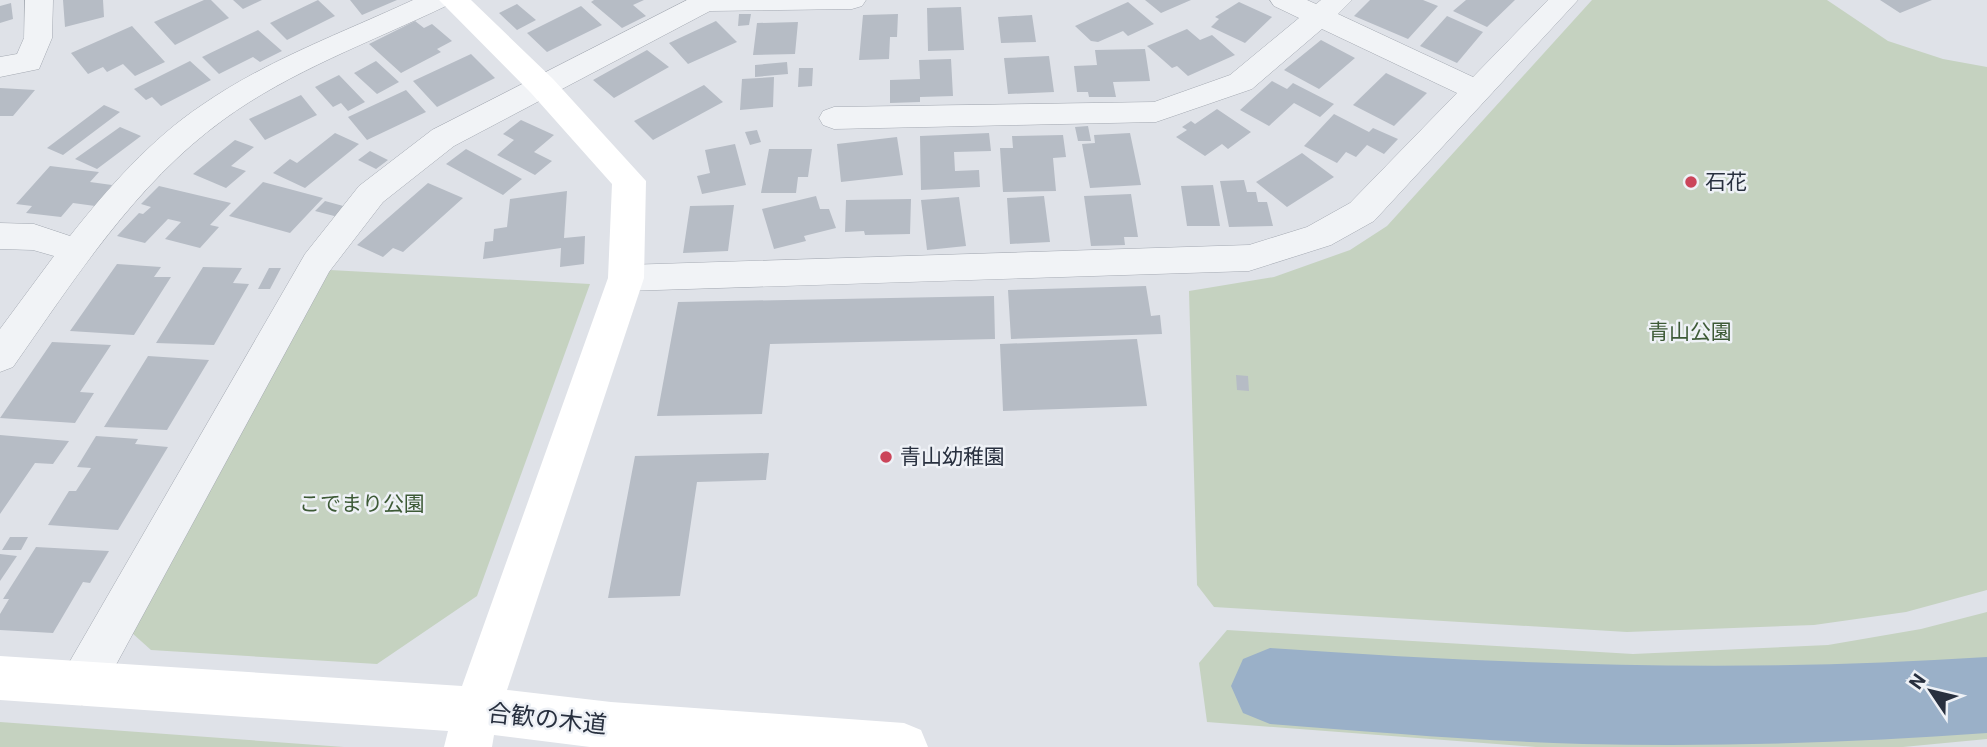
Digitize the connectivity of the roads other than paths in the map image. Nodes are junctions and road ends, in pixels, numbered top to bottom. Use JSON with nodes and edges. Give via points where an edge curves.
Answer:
{"nodes":[{"id":1,"x":38,"y":0,"type":"edge"},
{"id":2,"x":436,"y":0,"type":"edge"},
{"id":3,"x":454,"y":0,"type":"edge"},
{"id":4,"x":852,"y":0,"type":"edge"},
{"id":5,"x":1284,"y":0,"type":"edge"},
{"id":6,"x":1564,"y":0,"type":"edge"},
{"id":7,"x":704,"y":1,"type":"edge"},
{"id":8,"x":1328,"y":8,"type":"edge"},
{"id":9,"x":0,"y":67,"type":"edge"},
{"id":10,"x":542,"y":86,"type":"junction"},
{"id":11,"x":1478,"y":91,"type":"junction"},
{"id":12,"x":834,"y":118,"type":"dead end"},
{"id":13,"x":0,"y":236,"type":"edge"},
{"id":14,"x":77,"y":251,"type":"junction"},
{"id":15,"x":626,"y":278,"type":"junction"},
{"id":16,"x":0,"y":357,"type":"edge"},
{"id":17,"x":0,"y":678,"type":"edge"},
{"id":18,"x":82,"y":683,"type":"junction"},
{"id":19,"x":473,"y":728,"type":"edge"},
{"id":20,"x":904,"y":747,"type":"edge"}],
"edges":[{"from":1,"to":9,"type":"street","via":[[38,38],[29,62]]},
{"from":2,"to":14,"type":"street","via":[[258,85],[189,131],[127,188]]},
{"from":3,"to":10,"type":"street"},
{"from":4,"to":7,"type":"street"},
{"from":5,"to":8,"type":"street"},
{"from":6,"to":11,"type":"street"},
{"from":7,"to":10,"type":"street"},
{"from":8,"to":11,"type":"street"},
{"from":8,"to":12,"type":"street","via":[[1241,82],[1156,112]]},
{"from":10,"to":15,"type":"street","via":[[629,181]]},
{"from":10,"to":18,"type":"street","via":[[443,138],[372,194],[317,263]]},
{"from":11,"to":15,"type":"street","via":[[1362,212],[1319,236],[1249,258]]},
{"from":13,"to":14,"type":"street","via":[[34,237]]},
{"from":14,"to":16,"type":"street"},
{"from":15,"to":19,"type":"street"},
{"from":17,"to":18,"type":"street","name":"合歓の木道"},
{"from":18,"to":19,"type":"street","name":"合歓の木道"},
{"from":19,"to":20,"type":"street","name":"合歓の木道","via":[[611,726]]}]}
